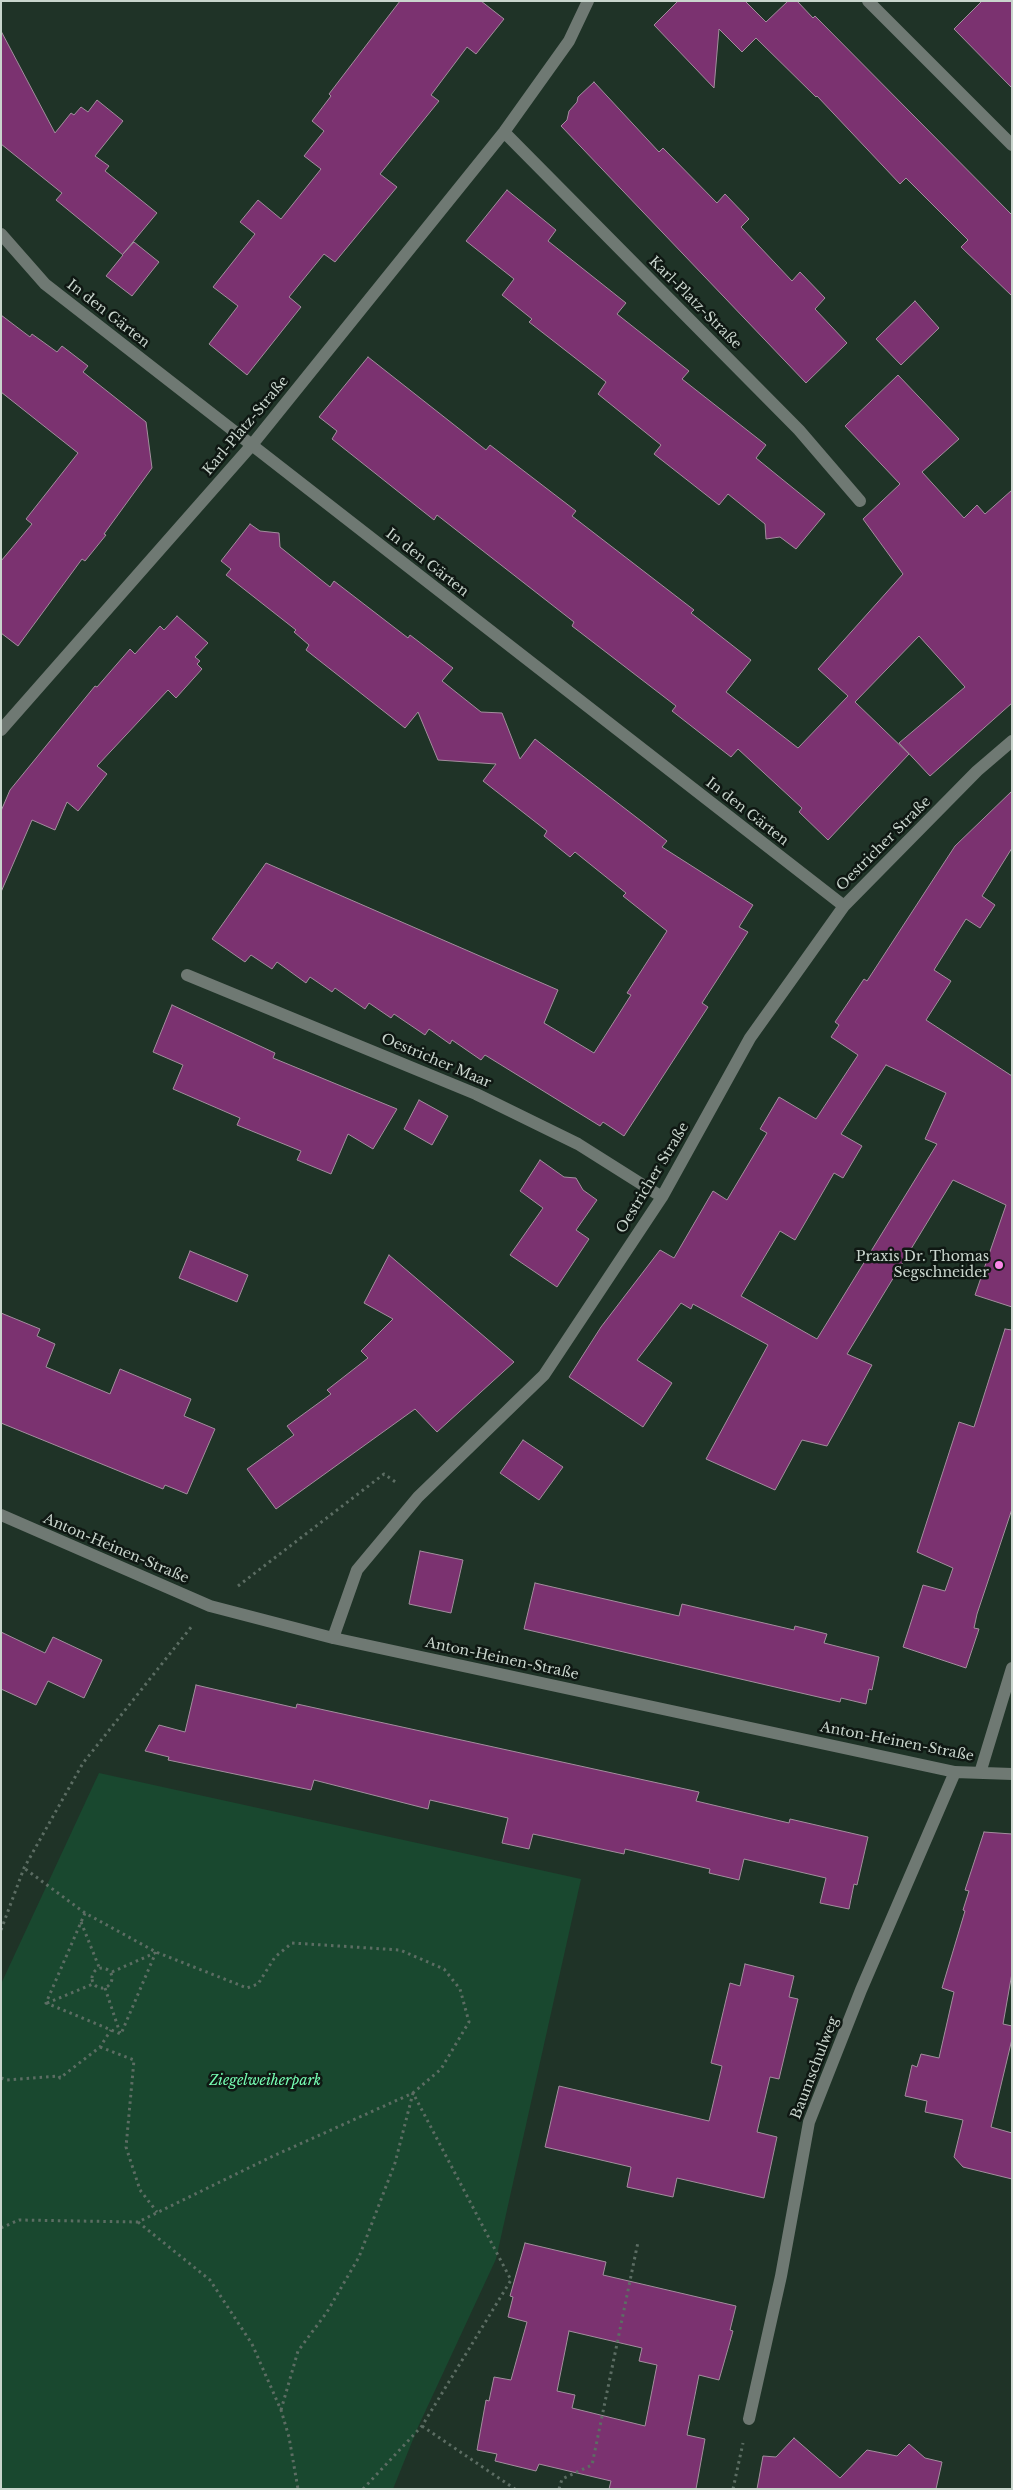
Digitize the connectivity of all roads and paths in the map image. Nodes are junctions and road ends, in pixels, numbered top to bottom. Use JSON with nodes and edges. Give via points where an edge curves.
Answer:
{"nodes":[{"id":1,"x":588,"y":1,"type":"edge"},
{"id":2,"x":868,"y":1,"type":"edge"},
{"id":3,"x":504,"y":132,"type":"junction"},
{"id":4,"x":1012,"y":145,"type":"edge"},
{"id":5,"x":1,"y":234,"type":"edge"},
{"id":6,"x":251,"y":446,"type":"junction"},
{"id":7,"x":860,"y":500,"type":"dead end"},
{"id":8,"x":1,"y":730,"type":"edge"},
{"id":9,"x":1012,"y":741,"type":"edge"},
{"id":10,"x":844,"y":906,"type":"junction"},
{"id":11,"x":187,"y":975,"type":"dead end"},
{"id":12,"x":662,"y":1197,"type":"junction"},
{"id":13,"x":418,"y":1497,"type":"junction"},
{"id":14,"x":1,"y":1515,"type":"edge"},
{"id":15,"x":210,"y":1606,"type":"junction"},
{"id":16,"x":332,"y":1638,"type":"junction"},
{"id":17,"x":1012,"y":1668,"type":"edge"},
{"id":18,"x":955,"y":1772,"type":"junction"},
{"id":19,"x":980,"y":1773,"type":"junction"},
{"id":20,"x":1012,"y":1774,"type":"edge"},
{"id":21,"x":24,"y":1868,"type":"junction"},
{"id":22,"x":85,"y":1913,"type":"junction"},
{"id":23,"x":81,"y":1922,"type":"junction"},
{"id":24,"x":1,"y":1930,"type":"edge"},
{"id":25,"x":156,"y":1952,"type":"junction"},
{"id":26,"x":100,"y":1967,"type":"junction"},
{"id":27,"x":112,"y":1972,"type":"junction"},
{"id":28,"x":93,"y":1984,"type":"junction"},
{"id":29,"x":105,"y":1988,"type":"junction"},
{"id":30,"x":46,"y":2003,"type":"junction"},
{"id":31,"x":111,"y":2030,"type":"junction"},
{"id":32,"x":121,"y":2034,"type":"junction"},
{"id":33,"x":100,"y":2047,"type":"junction"},
{"id":34,"x":1,"y":2078,"type":"edge"},
{"id":35,"x":413,"y":2093,"type":"junction"},
{"id":36,"x":157,"y":2212,"type":"junction"},
{"id":37,"x":138,"y":2222,"type":"junction"},
{"id":38,"x":1,"y":2228,"type":"edge"},
{"id":39,"x":638,"y":2242,"type":"dead end"},
{"id":40,"x":281,"y":2410,"type":"junction"},
{"id":41,"x":749,"y":2419,"type":"joint"},
{"id":42,"x":422,"y":2426,"type":"junction"},
{"id":43,"x":298,"y":2489,"type":"edge"},
{"id":44,"x":363,"y":2489,"type":"edge"},
{"id":45,"x":515,"y":2489,"type":"edge"},
{"id":46,"x":559,"y":2489,"type":"edge"},
{"id":47,"x":732,"y":2489,"type":"edge"}],
"edges":[{"from":1,"to":3,"type":"street","name":"Karl-Platz-Straße","via":[[569,41]]},
{"from":2,"to":4,"type":"street"},
{"from":3,"to":6,"type":"street","name":"Karl-Platz-Straße"},
{"from":3,"to":7,"type":"street","name":"Karl-Platz-Straße","via":[[799,430]]},
{"from":5,"to":6,"type":"street","name":"In den Gärten","via":[[45,284]]},
{"from":6,"to":8,"type":"street","name":"Karl-Platz-Straße"},
{"from":6,"to":10,"type":"street","name":"In den Gärten"},
{"from":9,"to":10,"type":"street","name":"Oestricher Straße","via":[[977,771]]},
{"from":10,"to":12,"type":"street","name":"Oestricher Straße","via":[[750,1038]]},
{"from":11,"to":12,"type":"street","name":"Oestricher Maar","via":[[476,1094],[578,1144]]},
{"from":12,"to":13,"type":"street","name":"Oestricher Straße","via":[[544,1375]]},
{"from":13,"to":15,"type":"path","via":[[384,1474]]},
{"from":13,"to":16,"type":"street","name":"Oestricher Straße","via":[[357,1570]]},
{"from":14,"to":15,"type":"street","name":"Anton-Heinen-Straße"},
{"from":15,"to":16,"type":"street","name":"Anton-Heinen-Straße"},
{"from":15,"to":21,"type":"path","via":[[83,1763]]},
{"from":16,"to":18,"type":"street","name":"Anton-Heinen-Straße"},
{"from":17,"to":19,"type":"street"},
{"from":18,"to":19,"type":"street","name":"Anton-Heinen-Straße"},
{"from":18,"to":41,"type":"street","name":"Baumschulweg","via":[[861,1990],[809,2122],[781,2276]]},
{"from":19,"to":20,"type":"street","name":"Anton-Heinen-Straße"},
{"from":21,"to":22,"type":"path"},
{"from":21,"to":24,"type":"path"},
{"from":22,"to":23,"type":"path"},
{"from":22,"to":25,"type":"path"},
{"from":23,"to":26,"type":"path"},
{"from":23,"to":30,"type":"path"},
{"from":25,"to":27,"type":"path"},
{"from":25,"to":32,"type":"path"},
{"from":25,"to":35,"type":"path","via":[[247,1988],[258,1984],[275,1957],[292,1943],[400,1950],[444,1969],[460,1988],[469,2022],[441,2068]]},
{"from":26,"to":27,"type":"path"},
{"from":26,"to":28,"type":"path","via":[[92,1974]]},
{"from":27,"to":29,"type":"path","via":[[112,1982]]},
{"from":28,"to":29,"type":"path"},
{"from":28,"to":30,"type":"path"},
{"from":29,"to":32,"type":"path"},
{"from":30,"to":31,"type":"path"},
{"from":31,"to":32,"type":"path"},
{"from":31,"to":33,"type":"path"},
{"from":33,"to":34,"type":"path","via":[[60,2078]]},
{"from":33,"to":36,"type":"path","via":[[134,2060],[126,2148],[140,2190]]},
{"from":35,"to":36,"type":"path"},
{"from":35,"to":40,"type":"path","via":[[395,2163],[359,2257],[327,2312],[298,2351]]},
{"from":35,"to":42,"type":"path","via":[[511,2280]]},
{"from":36,"to":37,"type":"path"},
{"from":37,"to":38,"type":"path","via":[[18,2220]]},
{"from":37,"to":40,"type":"path","via":[[210,2280],[252,2344]]},
{"from":39,"to":46,"type":"path","via":[[592,2465],[562,2479]]},
{"from":40,"to":43,"type":"path"},
{"from":41,"to":47,"type":"path"},
{"from":42,"to":44,"type":"path"},
{"from":42,"to":45,"type":"path"}]}
